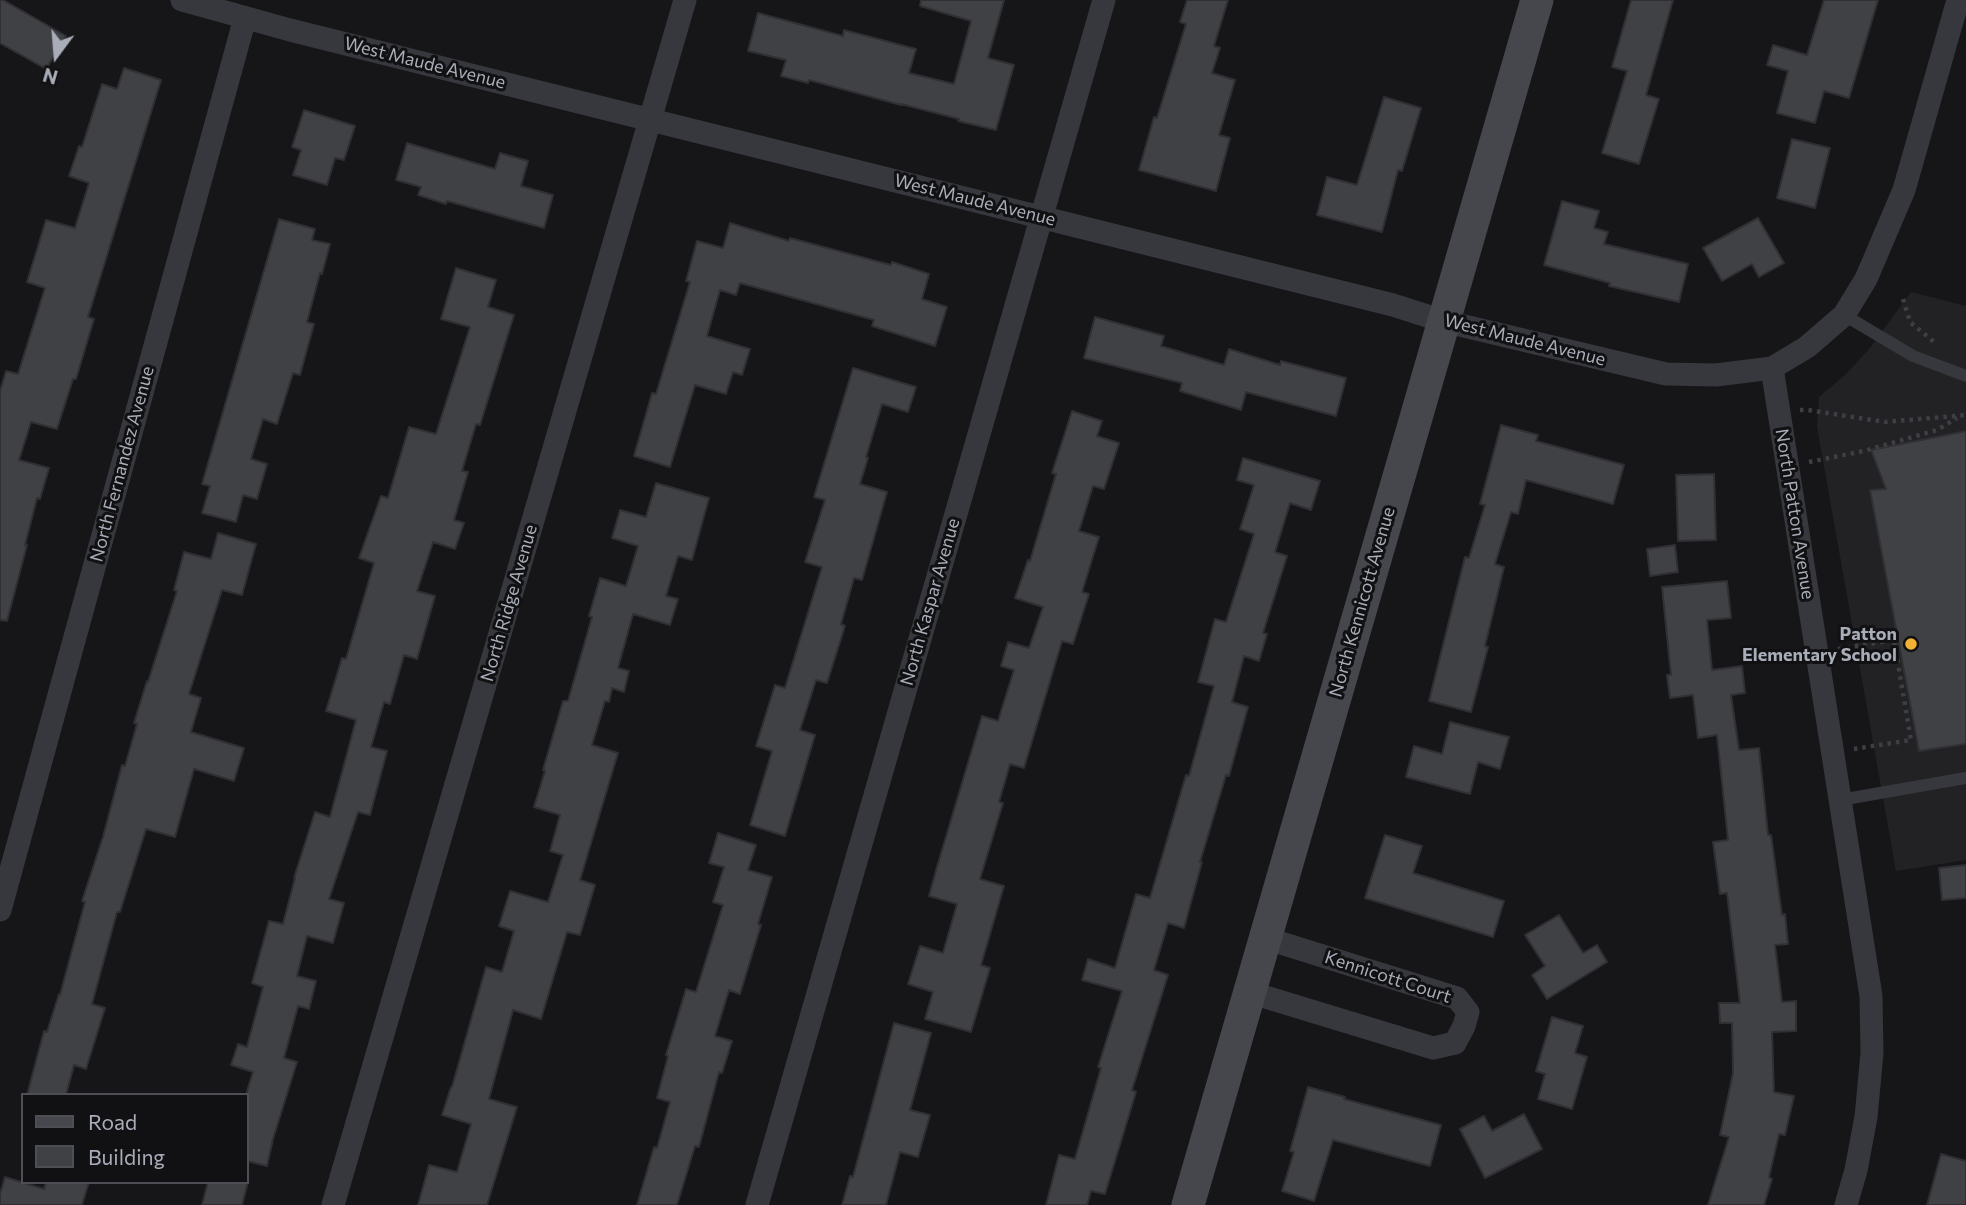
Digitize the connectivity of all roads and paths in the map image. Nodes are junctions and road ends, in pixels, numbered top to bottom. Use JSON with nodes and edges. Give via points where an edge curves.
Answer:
{"nodes":[{"id":1,"x":182,"y":0,"type":"edge"},
{"id":2,"x":685,"y":0,"type":"edge"},
{"id":3,"x":1104,"y":0,"type":"edge"},
{"id":4,"x":1537,"y":0,"type":"edge"},
{"id":5,"x":1958,"y":0,"type":"edge"},
{"id":6,"x":245,"y":18,"type":"junction"},
{"id":7,"x":651,"y":120,"type":"junction"},
{"id":8,"x":1041,"y":216,"type":"junction"},
{"id":9,"x":1903,"y":299,"type":"dead end"},
{"id":10,"x":1844,"y":314,"type":"junction"},
{"id":11,"x":1443,"y":321,"type":"junction"},
{"id":12,"x":1937,"y":345,"type":"dead end"},
{"id":13,"x":1772,"y":368,"type":"junction"},
{"id":14,"x":1966,"y":376,"type":"edge"},
{"id":15,"x":1779,"y":413,"type":"junction"},
{"id":16,"x":1966,"y":415,"type":"edge"},
{"id":17,"x":1959,"y":416,"type":"junction"},
{"id":18,"x":1819,"y":461,"type":"dead end"},
{"id":19,"x":1817,"y":653,"type":"junction"},
{"id":20,"x":1832,"y":752,"type":"junction"},
{"id":21,"x":1966,"y":778,"type":"edge"},
{"id":22,"x":1840,"y":800,"type":"junction"},
{"id":23,"x":0,"y":910,"type":"edge"},
{"id":24,"x":1265,"y":938,"type":"junction"},
{"id":25,"x":1249,"y":992,"type":"junction"},
{"id":26,"x":333,"y":1205,"type":"edge"},
{"id":27,"x":757,"y":1205,"type":"edge"},
{"id":28,"x":1188,"y":1205,"type":"edge"},
{"id":29,"x":1846,"y":1205,"type":"edge"}],
"edges":[{"from":1,"to":6,"type":"street","name":"West Maude Avenue"},
{"from":2,"to":7,"type":"street","name":"North Ridge Avenue"},
{"from":3,"to":8,"type":"street","name":"North Kaspar Avenue"},
{"from":4,"to":11,"type":"street","name":"North Kennicott Avenue"},
{"from":5,"to":10,"type":"street","via":[[1904,190],[1866,279]]},
{"from":6,"to":7,"type":"street","name":"West Maude Avenue"},
{"from":6,"to":23,"type":"street","name":"North Fernandez Avenue"},
{"from":7,"to":8,"type":"street","name":"West Maude Avenue"},
{"from":7,"to":26,"type":"street","name":"North Ridge Avenue"},
{"from":8,"to":11,"type":"street","name":"West Maude Avenue"},
{"from":8,"to":27,"type":"street","name":"North Kaspar Avenue"},
{"from":9,"to":12,"type":"path","via":[[1910,322]]},
{"from":10,"to":13,"type":"street","via":[[1807,347]]},
{"from":10,"to":14,"type":"lane","via":[[1913,356]]},
{"from":11,"to":13,"type":"street","name":"West Maude Avenue","via":[[1666,374],[1716,375]]},
{"from":11,"to":24,"type":"street","name":"North Kennicott Avenue"},
{"from":13,"to":15,"type":"street","name":"North Patton Avenue"},
{"from":15,"to":17,"type":"path","via":[[1808,410],[1885,422]]},
{"from":15,"to":19,"type":"street","name":"North Patton Avenue"},
{"from":16,"to":17,"type":"path"},
{"from":17,"to":18,"type":"path","via":[[1937,430]]},
{"from":19,"to":20,"type":"street","name":"North Patton Avenue"},
{"from":19,"to":20,"type":"path","via":[[1894,640],[1911,740]]},
{"from":20,"to":22,"type":"street","name":"North Patton Avenue"},
{"from":21,"to":22,"type":"lane"},
{"from":22,"to":29,"type":"street","name":"North Patton Avenue","via":[[1871,996],[1872,1053],[1866,1117]]},
{"from":24,"to":25,"type":"street","name":"North Kennicott Avenue"},
{"from":24,"to":25,"type":"street","name":"Kennicott Court","via":[[1457,998],[1468,1012],[1464,1026],[1455,1044],[1433,1048]]},
{"from":25,"to":28,"type":"street","name":"North Kennicott Avenue"}]}
